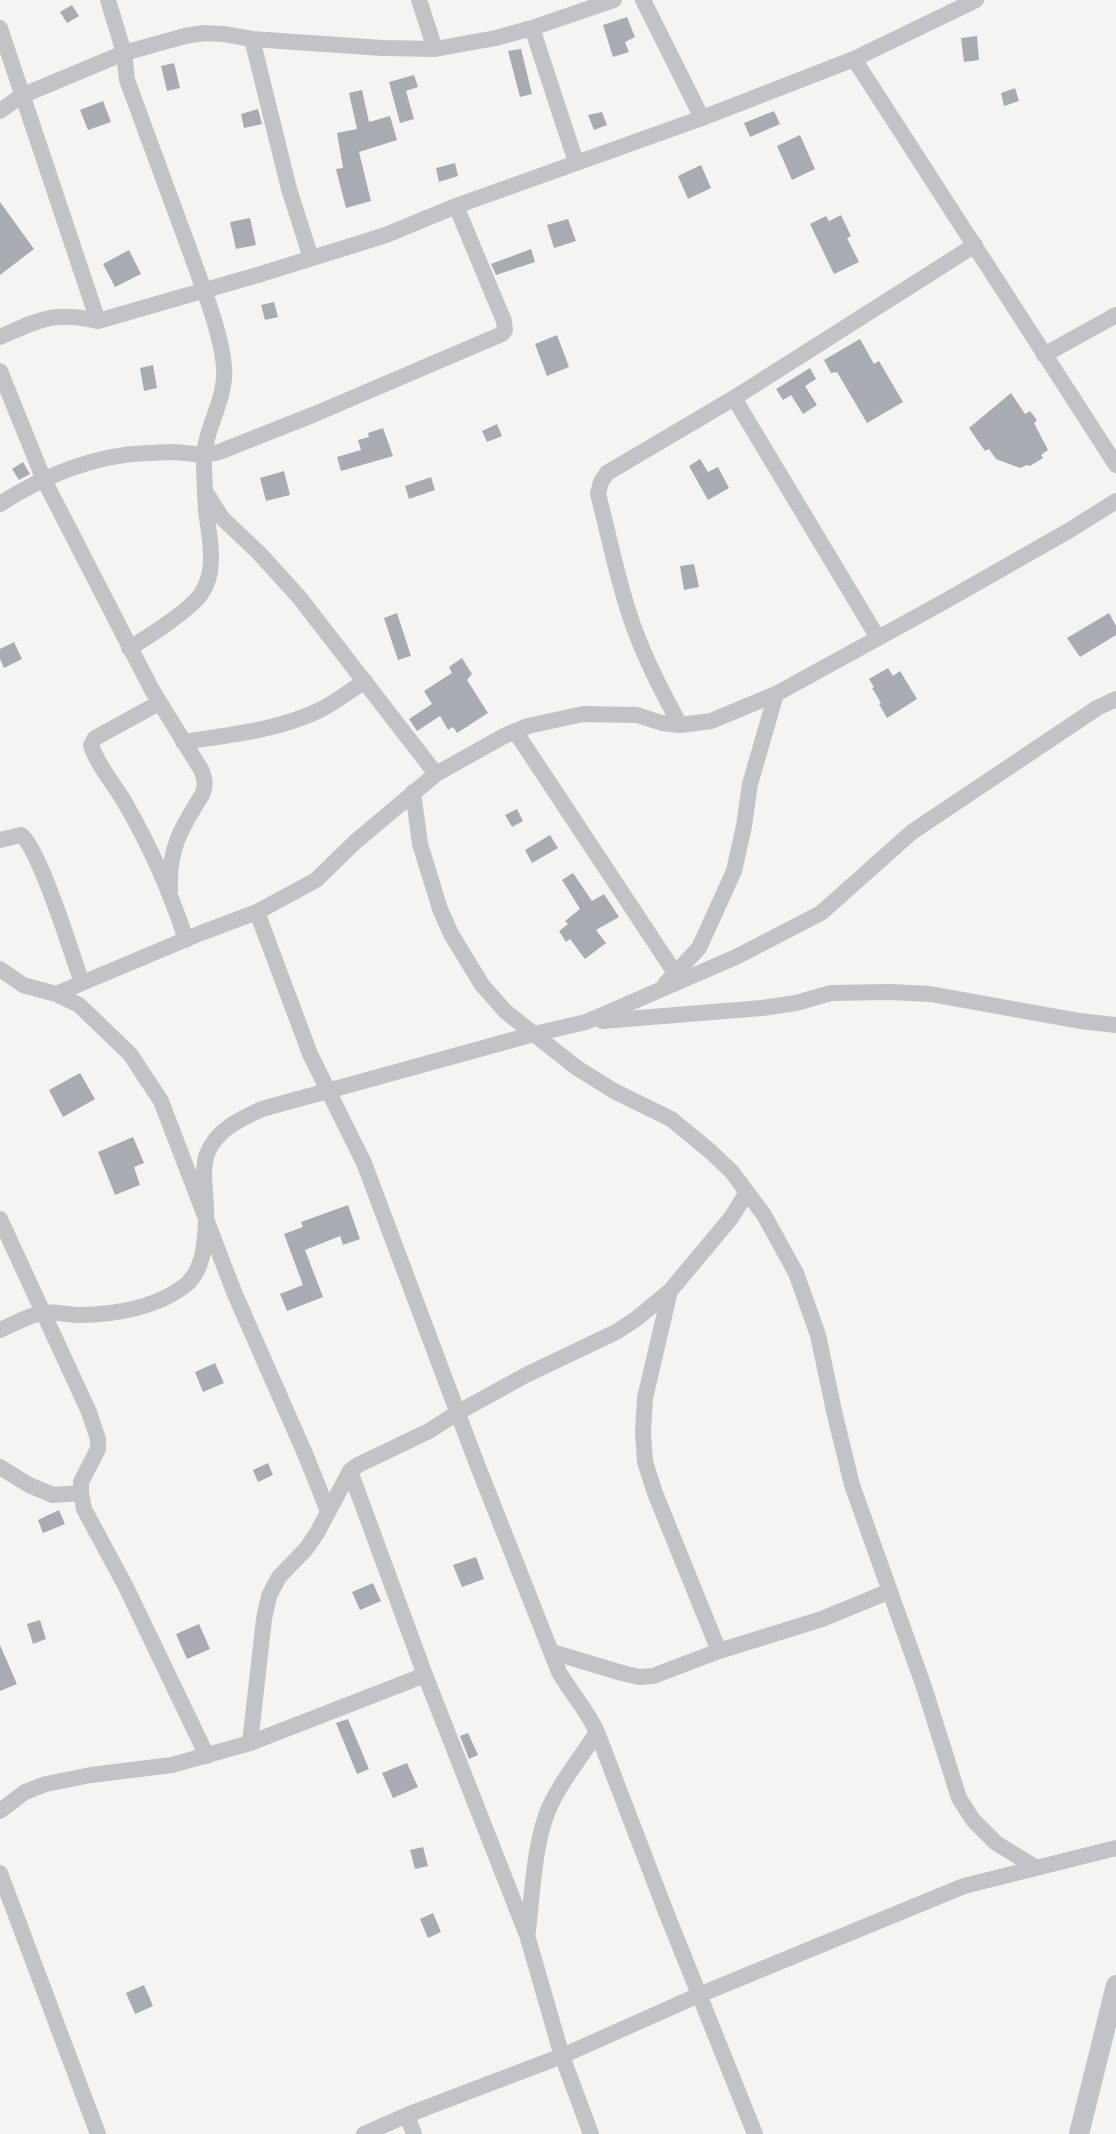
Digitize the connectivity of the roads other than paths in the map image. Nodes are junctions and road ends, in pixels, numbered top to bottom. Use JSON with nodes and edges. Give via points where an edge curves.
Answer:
{"nodes":[{"id":1,"x":108,"y":0,"type":"edge"},
{"id":2,"x":419,"y":0,"type":"edge"},
{"id":3,"x":614,"y":0,"type":"edge"},
{"id":4,"x":643,"y":0,"type":"edge"},
{"id":5,"x":976,"y":0,"type":"edge"},
{"id":6,"x":955,"y":5,"type":"edge"},
{"id":7,"x":0,"y":28,"type":"edge"},
{"id":8,"x":532,"y":28,"type":"junction"},
{"id":9,"x":252,"y":39,"type":"junction"},
{"id":10,"x":435,"y":49,"type":"junction"},
{"id":11,"x":124,"y":53,"type":"junction"},
{"id":12,"x":854,"y":59,"type":"junction"},
{"id":13,"x":21,"y":96,"type":"junction"},
{"id":14,"x":0,"y":111,"type":"edge"},
{"id":15,"x":702,"y":118,"type":"junction"},
{"id":16,"x":576,"y":162,"type":"junction"},
{"id":17,"x":456,"y":206,"type":"junction"},
{"id":18,"x":975,"y":245,"type":"junction"},
{"id":19,"x":311,"y":258,"type":"junction"},
{"id":20,"x":204,"y":291,"type":"junction"},
{"id":21,"x":1116,"y":315,"type":"edge"},
{"id":22,"x":98,"y":321,"type":"junction"},
{"id":23,"x":0,"y":337,"type":"edge"},
{"id":24,"x":1044,"y":355,"type":"junction"},
{"id":25,"x":0,"y":371,"type":"edge"},
{"id":26,"x":734,"y":398,"type":"junction"},
{"id":27,"x":204,"y":456,"type":"junction"},
{"id":28,"x":1116,"y":465,"type":"edge"},
{"id":29,"x":44,"y":480,"type":"junction"},
{"id":30,"x":205,"y":491,"type":"junction"},
{"id":31,"x":1116,"y":501,"type":"edge"},
{"id":32,"x":0,"y":504,"type":"edge"},
{"id":33,"x":878,"y":638,"type":"junction"},
{"id":34,"x":129,"y":648,"type":"junction"},
{"id":35,"x":365,"y":681,"type":"junction"},
{"id":36,"x":776,"y":694,"type":"junction"},
{"id":37,"x":1116,"y":699,"type":"edge"},
{"id":38,"x":159,"y":703,"type":"junction"},
{"id":39,"x":680,"y":725,"type":"junction"},
{"id":40,"x":515,"y":731,"type":"junction"},
{"id":41,"x":183,"y":742,"type":"junction"},
{"id":42,"x":436,"y":774,"type":"junction"},
{"id":43,"x":413,"y":792,"type":"junction"},
{"id":44,"x":0,"y":840,"type":"edge"},
{"id":45,"x":170,"y":891,"type":"junction"},
{"id":46,"x":257,"y":912,"type":"junction"},
{"id":47,"x":186,"y":940,"type":"junction"},
{"id":48,"x":0,"y":969,"type":"edge"},
{"id":49,"x":675,"y":973,"type":"junction"},
{"id":50,"x":82,"y":983,"type":"junction"},
{"id":51,"x":660,"y":989,"type":"junction"},
{"id":52,"x":56,"y":994,"type":"junction"},
{"id":53,"x":586,"y":1022,"type":"junction"},
{"id":54,"x":1116,"y":1025,"type":"edge"},
{"id":55,"x":534,"y":1035,"type":"junction"},
{"id":56,"x":328,"y":1091,"type":"junction"},
{"id":57,"x":747,"y":1192,"type":"junction"},
{"id":58,"x":0,"y":1219,"type":"edge"},
{"id":59,"x":206,"y":1221,"type":"junction"},
{"id":60,"x":670,"y":1291,"type":"junction"},
{"id":61,"x":42,"y":1313,"type":"junction"},
{"id":62,"x":0,"y":1330,"type":"edge"},
{"id":63,"x":457,"y":1413,"type":"junction"},
{"id":64,"x":0,"y":1467,"type":"edge"},
{"id":65,"x":350,"y":1471,"type":"junction"},
{"id":66,"x":81,"y":1493,"type":"junction"},
{"id":67,"x":328,"y":1511,"type":"junction"},
{"id":68,"x":890,"y":1591,"type":"junction"},
{"id":69,"x":719,"y":1651,"type":"junction"},
{"id":70,"x":552,"y":1652,"type":"junction"},
{"id":71,"x":425,"y":1675,"type":"junction"},
{"id":72,"x":597,"y":1732,"type":"junction"},
{"id":73,"x":250,"y":1743,"type":"junction"},
{"id":74,"x":207,"y":1756,"type":"junction"},
{"id":75,"x":0,"y":1811,"type":"edge"},
{"id":76,"x":1116,"y":1848,"type":"edge"},
{"id":77,"x":1035,"y":1867,"type":"junction"},
{"id":78,"x":0,"y":1873,"type":"edge"},
{"id":79,"x":527,"y":1935,"type":"junction"},
{"id":80,"x":1116,"y":1984,"type":"edge"},
{"id":81,"x":699,"y":1995,"type":"junction"},
{"id":82,"x":562,"y":2056,"type":"junction"},
{"id":83,"x":407,"y":2115,"type":"junction"},
{"id":84,"x":98,"y":2134,"type":"edge"},
{"id":85,"x":363,"y":2134,"type":"edge"},
{"id":86,"x":414,"y":2134,"type":"edge"},
{"id":87,"x":591,"y":2134,"type":"edge"},
{"id":88,"x":754,"y":2134,"type":"edge"},
{"id":89,"x":1078,"y":2134,"type":"edge"}],
"edges":[{"from":1,"to":11,"type":"street"},
{"from":2,"to":10,"type":"street"},
{"from":3,"to":8,"type":"street"},
{"from":4,"to":15,"type":"street"},
{"from":5,"to":6,"type":"street"},
{"from":6,"to":12,"type":"street"},
{"from":7,"to":13,"type":"street"},
{"from":8,"to":10,"type":"street"},
{"from":8,"to":16,"type":"street"},
{"from":9,"to":10,"type":"street"},
{"from":9,"to":11,"type":"street","via":[[204,33]]},
{"from":9,"to":19,"type":"street","via":[[289,189]]},
{"from":11,"to":13,"type":"street"},
{"from":11,"to":20,"type":"street","via":[[127,80]]},
{"from":12,"to":15,"type":"street"},
{"from":12,"to":18,"type":"street"},
{"from":13,"to":14,"type":"street"},
{"from":13,"to":22,"type":"street"},
{"from":15,"to":16,"type":"street"},
{"from":16,"to":17,"type":"street"},
{"from":17,"to":19,"type":"street","via":[[386,235]]},
{"from":17,"to":27,"type":"street","via":[[504,321],[504,332],[315,414]]},
{"from":18,"to":24,"type":"street"},
{"from":18,"to":26,"type":"street"},
{"from":19,"to":20,"type":"street"},
{"from":20,"to":22,"type":"street"},
{"from":20,"to":27,"type":"street","via":[[221,349],[224,378]]},
{"from":21,"to":24,"type":"street"},
{"from":22,"to":23,"type":"street","via":[[72,315],[47,317]]},
{"from":24,"to":28,"type":"street"},
{"from":25,"to":29,"type":"street"},
{"from":26,"to":33,"type":"street"},
{"from":26,"to":39,"type":"street","via":[[607,473],[598,494],[635,631]]},
{"from":27,"to":29,"type":"street","via":[[172,452],[121,454]]},
{"from":27,"to":30,"type":"street"},
{"from":29,"to":32,"type":"street"},
{"from":29,"to":34,"type":"street"},
{"from":30,"to":34,"type":"street","via":[[211,548],[206,586],[189,606]]},
{"from":30,"to":35,"type":"street","via":[[222,518],[299,597]]},
{"from":31,"to":33,"type":"street"},
{"from":33,"to":36,"type":"street"},
{"from":34,"to":38,"type":"street"},
{"from":35,"to":41,"type":"street","via":[[306,716],[239,734]]},
{"from":35,"to":42,"type":"street"},
{"from":36,"to":39,"type":"street","via":[[711,721]]},
{"from":36,"to":49,"type":"street","via":[[750,784],[734,871],[699,948]]},
{"from":37,"to":51,"type":"street","via":[[912,831],[821,914]]},
{"from":38,"to":41,"type":"street"},
{"from":38,"to":45,"type":"street","via":[[95,738],[91,745]]},
{"from":39,"to":40,"type":"street","via":[[637,715],[583,714]]},
{"from":40,"to":42,"type":"street"},
{"from":40,"to":49,"type":"street"},
{"from":41,"to":45,"type":"street","via":[[202,771],[205,788],[177,838],[171,858]]},
{"from":42,"to":43,"type":"street"},
{"from":43,"to":46,"type":"street","via":[[316,880]]},
{"from":43,"to":55,"type":"street","via":[[420,844],[451,934],[482,985]]},
{"from":44,"to":50,"type":"street","via":[[21,835],[30,845]]},
{"from":45,"to":47,"type":"street"},
{"from":46,"to":47,"type":"street"},
{"from":46,"to":56,"type":"street","via":[[310,1054]]},
{"from":47,"to":50,"type":"street"},
{"from":48,"to":52,"type":"street","via":[[23,985]]},
{"from":49,"to":51,"type":"street"},
{"from":50,"to":52,"type":"street"},
{"from":51,"to":53,"type":"street"},
{"from":52,"to":59,"type":"street","via":[[79,1005],[130,1054],[160,1101]]},
{"from":53,"to":54,"type":"street","via":[[762,1008],[831,993],[890,992],[930,994]]},
{"from":53,"to":55,"type":"street"},
{"from":55,"to":56,"type":"street"},
{"from":55,"to":57,"type":"street","via":[[577,1068],[671,1119],[732,1172]]},
{"from":56,"to":59,"type":"street","via":[[262,1109],[220,1133],[207,1155]]},
{"from":56,"to":63,"type":"street","via":[[364,1163]]},
{"from":57,"to":60,"type":"street","via":[[731,1218]]},
{"from":57,"to":68,"type":"street","via":[[796,1273],[819,1335],[852,1485]]},
{"from":58,"to":61,"type":"street"},
{"from":59,"to":61,"type":"street","via":[[199,1268],[171,1294],[153,1303],[106,1313]]},
{"from":59,"to":67,"type":"street"},
{"from":60,"to":63,"type":"street","via":[[616,1332]]},
{"from":60,"to":69,"type":"street","via":[[645,1398],[645,1462]]},
{"from":61,"to":62,"type":"street"},
{"from":61,"to":66,"type":"street","via":[[98,1439],[98,1449],[81,1482]]},
{"from":63,"to":65,"type":"street"},
{"from":63,"to":70,"type":"street"},
{"from":64,"to":66,"type":"street","via":[[53,1495]]},
{"from":65,"to":67,"type":"street"},
{"from":65,"to":71,"type":"street"},
{"from":66,"to":74,"type":"street","via":[[84,1509]]},
{"from":67,"to":73,"type":"street","via":[[306,1549],[279,1577],[269,1596]]},
{"from":68,"to":69,"type":"street","via":[[822,1619]]},
{"from":68,"to":77,"type":"street","via":[[959,1798],[973,1820],[996,1843]]},
{"from":69,"to":70,"type":"street","via":[[639,1677]]},
{"from":70,"to":72,"type":"street","via":[[564,1681]]},
{"from":71,"to":73,"type":"street"},
{"from":71,"to":79,"type":"street"},
{"from":72,"to":79,"type":"street","via":[[546,1815]]},
{"from":72,"to":81,"type":"street"},
{"from":73,"to":74,"type":"street"},
{"from":74,"to":75,"type":"street","via":[[46,1784],[24,1792]]},
{"from":76,"to":77,"type":"street"},
{"from":77,"to":81,"type":"street","via":[[954,1890]]},
{"from":78,"to":84,"type":"street"},
{"from":79,"to":82,"type":"street"},
{"from":80,"to":89,"type":"street"},
{"from":81,"to":82,"type":"street"},
{"from":81,"to":88,"type":"street"},
{"from":82,"to":83,"type":"street"},
{"from":82,"to":87,"type":"street"},
{"from":83,"to":85,"type":"street"},
{"from":83,"to":86,"type":"street"}]}
